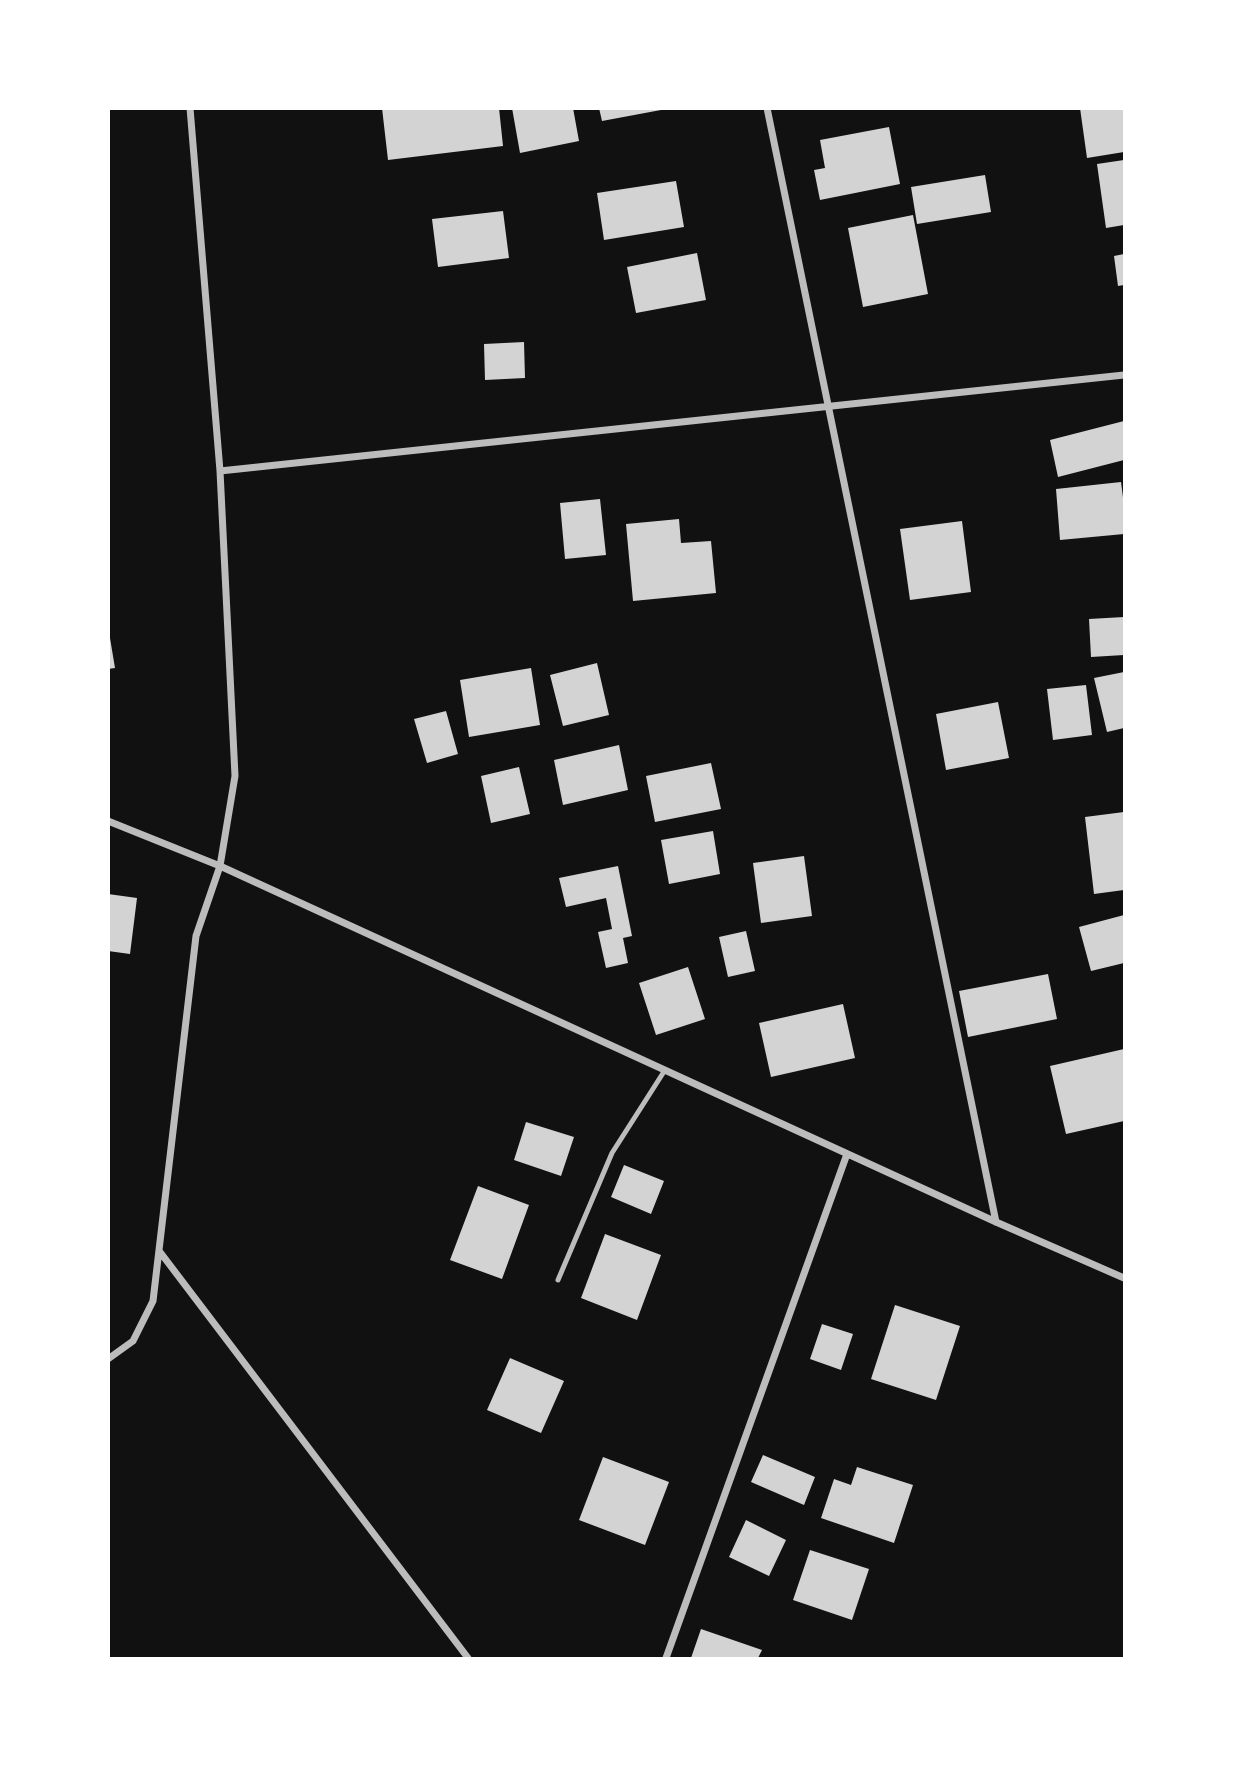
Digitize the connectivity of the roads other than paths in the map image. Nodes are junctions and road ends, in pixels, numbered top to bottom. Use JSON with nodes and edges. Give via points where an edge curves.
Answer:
{"nodes":[{"id":1,"x":190,"y":108,"type":"edge"},
{"id":2,"x":767,"y":108,"type":"edge"},
{"id":3,"x":1125,"y":374,"type":"edge"},
{"id":4,"x":828,"y":407,"type":"junction"},
{"id":5,"x":220,"y":471,"type":"junction"},
{"id":6,"x":108,"y":821,"type":"edge"},
{"id":7,"x":220,"y":866,"type":"junction"},
{"id":8,"x":665,"y":1070,"type":"junction"},
{"id":9,"x":847,"y":1154,"type":"junction"},
{"id":10,"x":996,"y":1222,"type":"junction"},
{"id":11,"x":159,"y":1251,"type":"junction"},
{"id":12,"x":1125,"y":1278,"type":"edge"},
{"id":13,"x":558,"y":1280,"type":"dead end"},
{"id":14,"x":108,"y":1359,"type":"edge"},
{"id":15,"x":468,"y":1658,"type":"edge"},
{"id":16,"x":666,"y":1658,"type":"edge"}],
"edges":[{"from":1,"to":5,"type":"street"},
{"from":2,"to":4,"type":"street"},
{"from":3,"to":4,"type":"street"},
{"from":4,"to":5,"type":"street"},
{"from":4,"to":10,"type":"street"},
{"from":5,"to":7,"type":"street","via":[[235,776]]},
{"from":6,"to":7,"type":"street"},
{"from":7,"to":8,"type":"street"},
{"from":7,"to":11,"type":"street","via":[[196,936]]},
{"from":8,"to":9,"type":"street"},
{"from":8,"to":13,"type":"lane","via":[[612,1153]]},
{"from":9,"to":10,"type":"street"},
{"from":9,"to":16,"type":"street"},
{"from":10,"to":12,"type":"street"},
{"from":11,"to":14,"type":"street","via":[[153,1301],[133,1341]]},
{"from":11,"to":15,"type":"street"}]}
